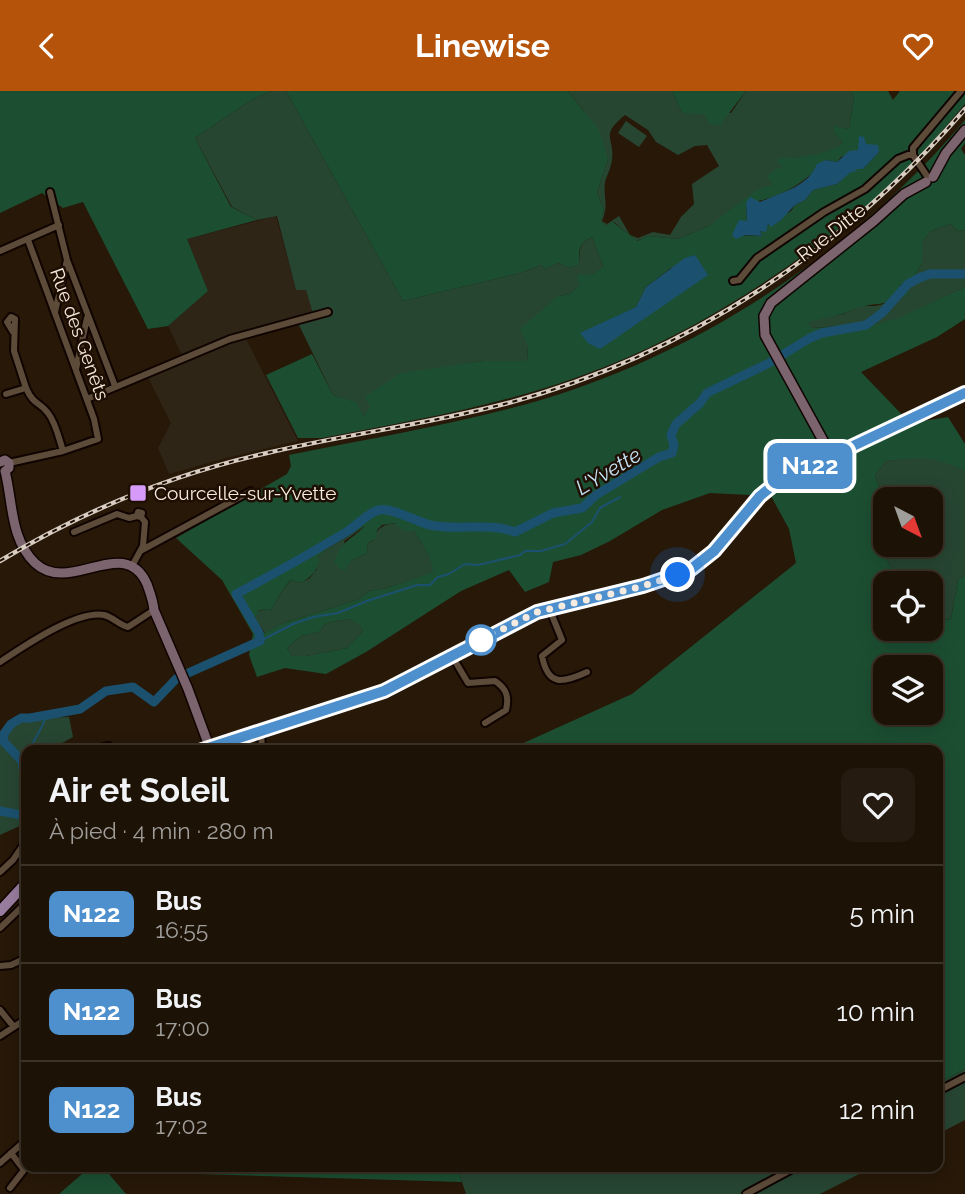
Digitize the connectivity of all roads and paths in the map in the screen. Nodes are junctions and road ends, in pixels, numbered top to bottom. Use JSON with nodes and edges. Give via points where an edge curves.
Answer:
{"nodes":[{"id":1,"x":961,"y":91,"type":"edge"},
{"id":2,"x":965,"y":130,"type":"edge"},
{"id":3,"x":913,"y":153,"type":"junction"},
{"id":4,"x":929,"y":178,"type":"junction"},
{"id":5,"x":50,"y":192,"type":"dead end"},
{"id":6,"x":59,"y":225,"type":"junction"},
{"id":7,"x":29,"y":240,"type":"junction"},
{"id":8,"x":0,"y":251,"type":"edge"},
{"id":9,"x":67,"y":260,"type":"junction"},
{"id":10,"x":733,"y":281,"type":"dead end"},
{"id":11,"x":328,"y":312,"type":"dead end"},
{"id":12,"x":55,"y":313,"type":"junction"},
{"id":13,"x":87,"y":316,"type":"junction"},
{"id":14,"x":13,"y":332,"type":"dead end"},
{"id":15,"x":76,"y":370,"type":"junction"},
{"id":16,"x":115,"y":386,"type":"junction"},
{"id":17,"x":26,"y":388,"type":"junction"},
{"id":18,"x":965,"y":393,"type":"edge"},
{"id":19,"x":6,"y":394,"type":"dead end"},
{"id":20,"x":87,"y":399,"type":"junction"},
{"id":21,"x":63,"y":451,"type":"junction"},
{"id":22,"x":831,"y":456,"type":"junction"},
{"id":23,"x":3,"y":466,"type":"edge"},
{"id":24,"x":251,"y":491,"type":"dead end"},
{"id":25,"x":74,"y":532,"type":"dead end"},
{"id":26,"x":142,"y":550,"type":"junction"},
{"id":27,"x":132,"y":566,"type":"junction"},
{"id":28,"x":549,"y":608,"type":"junction"},
{"id":29,"x":154,"y":610,"type":"junction"},
{"id":30,"x":452,"y":656,"type":"junction"},
{"id":31,"x":0,"y":662,"type":"edge"},
{"id":32,"x":587,"y":672,"type":"dead end"},
{"id":33,"x":485,"y":723,"type":"dead end"},
{"id":34,"x":261,"y":729,"type":"junction"},
{"id":35,"x":203,"y":745,"type":"edge"},
{"id":36,"x":215,"y":745,"type":"edge"},
{"id":37,"x":262,"y":745,"type":"edge"},
{"id":38,"x":21,"y":848,"type":"edge"},
{"id":39,"x":0,"y":872,"type":"edge"},
{"id":40,"x":21,"y":888,"type":"edge"},
{"id":41,"x":21,"y":908,"type":"edge"},
{"id":42,"x":0,"y":911,"type":"edge"},
{"id":43,"x":0,"y":928,"type":"edge"},
{"id":44,"x":21,"y":960,"type":"edge"},
{"id":45,"x":0,"y":966,"type":"edge"},
{"id":46,"x":0,"y":1010,"type":"edge"},
{"id":47,"x":21,"y":1022,"type":"edge"},
{"id":48,"x":14,"y":1027,"type":"junction"},
{"id":49,"x":0,"y":1036,"type":"edge"},
{"id":50,"x":965,"y":1077,"type":"edge"},
{"id":51,"x":943,"y":1088,"type":"edge"},
{"id":52,"x":21,"y":1144,"type":"edge"},
{"id":53,"x":11,"y":1153,"type":"junction"},
{"id":54,"x":0,"y":1163,"type":"edge"},
{"id":55,"x":21,"y":1163,"type":"edge"},
{"id":56,"x":22,"y":1172,"type":"edge"},
{"id":57,"x":787,"y":1172,"type":"edge"},
{"id":58,"x":10,"y":1188,"type":"dead end"},
{"id":59,"x":746,"y":1194,"type":"edge"}],
"edges":[{"from":1,"to":3,"type":"street"},
{"from":2,"to":4,"type":"street","name":"Rue Ditte"},
{"from":3,"to":4,"type":"street"},
{"from":3,"to":10,"type":"street","via":[[757,258]]},
{"from":4,"to":22,"type":"street","name":"Rue Ditte","via":[[789,287],[764,316],[765,335],[773,352]]},
{"from":5,"to":6,"type":"street"},
{"from":6,"to":7,"type":"street"},
{"from":6,"to":9,"type":"street"},
{"from":7,"to":8,"type":"street"},
{"from":7,"to":12,"type":"street","name":"Rue des Genêts"},
{"from":9,"to":12,"type":"street"},
{"from":9,"to":13,"type":"street"},
{"from":11,"to":16,"type":"street","via":[[230,339]]},
{"from":12,"to":15,"type":"street","name":"Rue des Genêts"},
{"from":13,"to":15,"type":"street"},
{"from":13,"to":16,"type":"street"},
{"from":14,"to":17,"type":"street"},
{"from":15,"to":20,"type":"street","name":"Rue des Genêts"},
{"from":16,"to":20,"type":"street"},
{"from":17,"to":19,"type":"street"},
{"from":17,"to":21,"type":"street","via":[[32,401],[52,417]]},
{"from":18,"to":22,"type":"main road"},
{"from":20,"to":21,"type":"street","name":"Rue des Genêts","via":[[98,439]]},
{"from":21,"to":23,"type":"street"},
{"from":22,"to":28,"type":"main road","via":[[777,482],[714,551],[690,570]]},
{"from":23,"to":27,"type":"street","via":[[15,528],[26,553],[43,569],[60,574],[110,563]]},
{"from":24,"to":26,"type":"street"},
{"from":25,"to":26,"type":"street","via":[[117,514],[139,516],[145,522]]},
{"from":26,"to":27,"type":"street"},
{"from":27,"to":29,"type":"street","via":[[143,577]]},
{"from":28,"to":30,"type":"main road"},
{"from":28,"to":32,"type":"street","via":[[562,640],[541,656],[544,671],[562,681]]},
{"from":29,"to":31,"type":"street","via":[[128,628],[105,615],[76,620],[56,627]]},
{"from":29,"to":35,"type":"street","via":[[188,689]]},
{"from":30,"to":33,"type":"street","via":[[468,683],[495,681],[507,693],[506,710]]},
{"from":30,"to":34,"type":"main road","via":[[384,691]]},
{"from":34,"to":36,"type":"main road"},
{"from":34,"to":37,"type":"street"},
{"from":38,"to":39,"type":"street"},
{"from":40,"to":42,"type":"main road"},
{"from":41,"to":43,"type":"street"},
{"from":44,"to":45,"type":"street"},
{"from":46,"to":48,"type":"street"},
{"from":47,"to":48,"type":"street"},
{"from":48,"to":49,"type":"street"},
{"from":50,"to":51,"type":"street"},
{"from":52,"to":53,"type":"street"},
{"from":53,"to":54,"type":"street"},
{"from":53,"to":55,"type":"street"},
{"from":56,"to":58,"type":"street"},
{"from":57,"to":59,"type":"street"}]}
